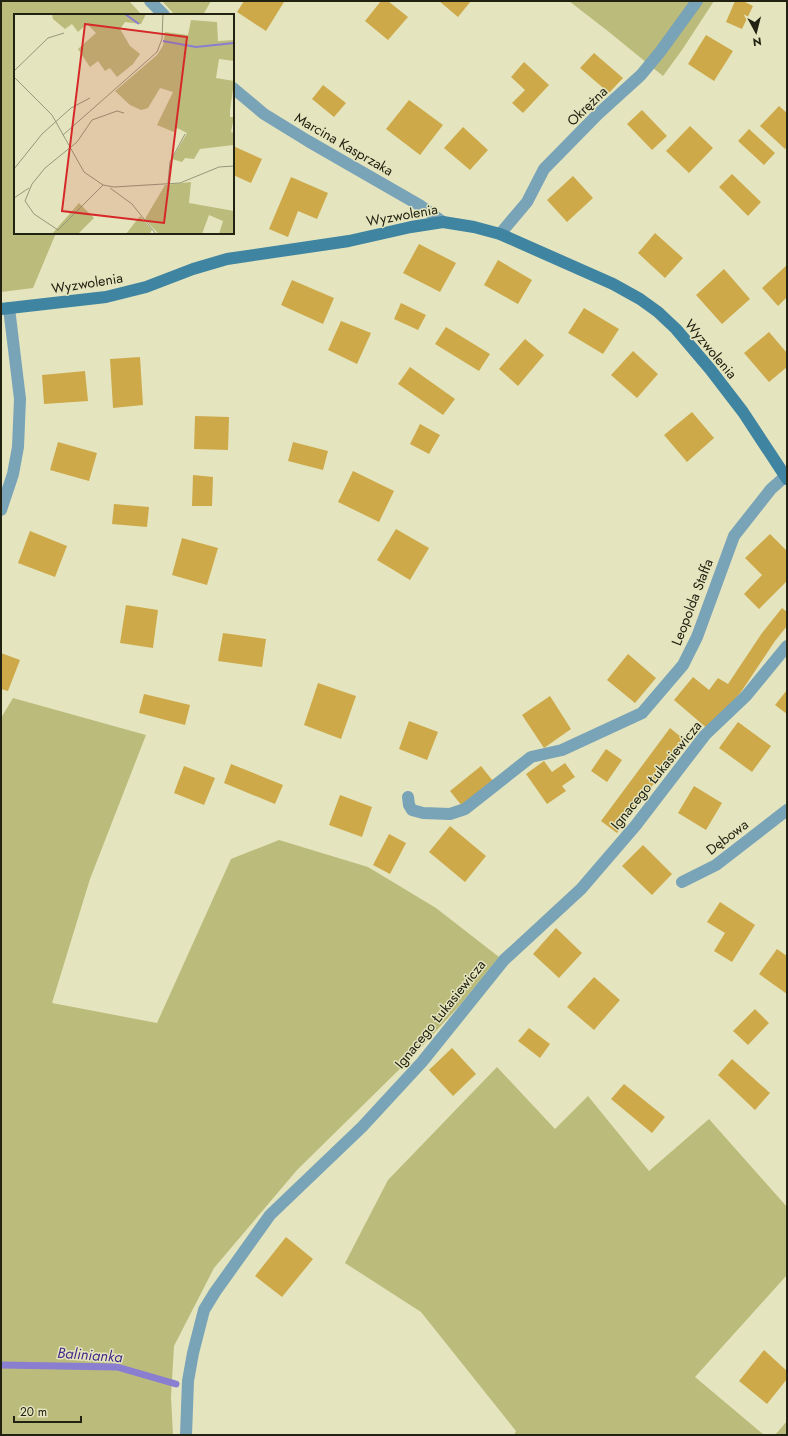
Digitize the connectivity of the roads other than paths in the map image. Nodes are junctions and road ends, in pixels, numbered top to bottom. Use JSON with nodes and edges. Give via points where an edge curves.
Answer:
{"nodes":[{"id":1,"x":150,"y":1,"type":"edge"},
{"id":2,"x":697,"y":1,"type":"edge"},
{"id":3,"x":163,"y":14,"type":"edge"},
{"id":4,"x":234,"y":89,"type":"edge"},
{"id":5,"x":443,"y":222,"type":"junction"},
{"id":6,"x":500,"y":234,"type":"junction"},
{"id":7,"x":5,"y":309,"type":"edge"},
{"id":8,"x":786,"y":477,"type":"edge"},
{"id":9,"x":1,"y":510,"type":"edge"},
{"id":10,"x":787,"y":646,"type":"edge"},
{"id":11,"x":408,"y":797,"type":"dead end"},
{"id":12,"x":787,"y":810,"type":"edge"},
{"id":13,"x":682,"y":882,"type":"dead end"},
{"id":14,"x":186,"y":1435,"type":"edge"}],
"edges":[{"from":1,"to":3,"type":"street"},
{"from":2,"to":6,"type":"street","name":"Okrężna","via":[[641,75],[544,169],[527,202]]},
{"from":4,"to":5,"type":"street","name":"Marcina Kasprzaka","via":[[264,114],[421,206]]},
{"from":5,"to":6,"type":"street","name":"Wyzwolenia"},
{"from":5,"to":7,"type":"street","name":"Wyzwolenia","via":[[411,226],[349,241],[227,258],[146,287],[106,297]]},
{"from":6,"to":8,"type":"street","name":"Wyzwolenia","via":[[613,284],[658,312],[676,329],[743,412]]},
{"from":7,"to":9,"type":"street","via":[[20,399],[14,474]]},
{"from":8,"to":11,"type":"street","name":"Leopolda Staffa","via":[[771,489],[734,536],[697,637],[682,665],[642,713],[562,750],[531,757],[465,809],[450,814],[423,813],[412,810]]},
{"from":10,"to":14,"type":"street","name":"Ignacego Łukasiewicza","via":[[746,696],[705,735],[636,825],[581,889],[504,960],[422,1062],[362,1127],[270,1215],[204,1310],[188,1381]]},
{"from":12,"to":13,"type":"street","name":"Dębowa","via":[[716,865]]}]}
